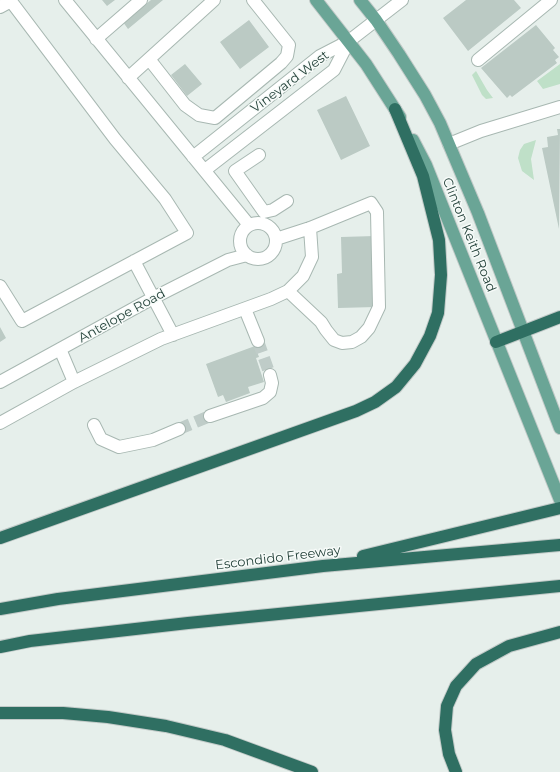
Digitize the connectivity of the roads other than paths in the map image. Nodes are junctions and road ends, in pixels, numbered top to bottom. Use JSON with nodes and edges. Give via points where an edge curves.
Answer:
{"nodes":[{"id":1,"x":65,"y":0,"type":"edge"},
{"id":2,"x":141,"y":0,"type":"edge"},
{"id":3,"x":214,"y":0,"type":"edge"},
{"id":4,"x":253,"y":0,"type":"edge"},
{"id":5,"x":316,"y":0,"type":"edge"},
{"id":6,"x":360,"y":0,"type":"edge"},
{"id":7,"x":402,"y":0,"type":"edge"},
{"id":8,"x":551,"y":0,"type":"edge"},
{"id":9,"x":7,"y":3,"type":"edge"},
{"id":10,"x":376,"y":20,"type":"junction"},
{"id":11,"x":96,"y":40,"type":"junction"},
{"id":12,"x":349,"y":42,"type":"junction"},
{"id":13,"x":149,"y":60,"type":"junction"},
{"id":14,"x":478,"y":60,"type":"dead end"},
{"id":15,"x":128,"y":78,"type":"junction"},
{"id":16,"x":560,"y":107,"type":"edge"},
{"id":17,"x":395,"y":109,"type":"junction"},
{"id":18,"x":449,"y":144,"type":"junction"},
{"id":19,"x":259,"y":155,"type":"dead end"},
{"id":20,"x":193,"y":157,"type":"junction"},
{"id":21,"x":205,"y":170,"type":"junction"},
{"id":22,"x":287,"y":201,"type":"dead end"},
{"id":23,"x":249,"y":225,"type":"junction"},
{"id":24,"x":310,"y":228,"type":"junction"},
{"id":25,"x":276,"y":239,"type":"junction"},
{"id":26,"x":247,"y":254,"type":"junction"},
{"id":27,"x":134,"y":261,"type":"junction"},
{"id":28,"x":0,"y":286,"type":"edge"},
{"id":29,"x":288,"y":291,"type":"junction"},
{"id":30,"x":153,"y":298,"type":"junction"},
{"id":31,"x":245,"y":309,"type":"junction"},
{"id":32,"x":560,"y":317,"type":"edge"},
{"id":33,"x":524,"y":331,"type":"junction"},
{"id":34,"x":173,"y":335,"type":"junction"},
{"id":35,"x":258,"y":341,"type":"tunnel mouth"},
{"id":36,"x":496,"y":342,"type":"junction"},
{"id":37,"x":60,"y":350,"type":"junction"},
{"id":38,"x":270,"y":374,"type":"tunnel mouth"},
{"id":39,"x":0,"y":382,"type":"edge"},
{"id":40,"x":74,"y":382,"type":"junction"},
{"id":41,"x":210,"y":416,"type":"tunnel mouth"},
{"id":42,"x":0,"y":423,"type":"edge"},
{"id":43,"x":94,"y":425,"type":"dead end"},
{"id":44,"x":560,"y":428,"type":"edge"},
{"id":45,"x":179,"y":429,"type":"tunnel mouth"},
{"id":46,"x":560,"y":500,"type":"edge"},
{"id":47,"x":560,"y":508,"type":"edge"},
{"id":48,"x":0,"y":538,"type":"edge"},
{"id":49,"x":560,"y":545,"type":"edge"},
{"id":50,"x":323,"y":566,"type":"junction"},
{"id":51,"x":560,"y":586,"type":"edge"},
{"id":52,"x":0,"y":609,"type":"edge"},
{"id":53,"x":560,"y":632,"type":"edge"},
{"id":54,"x":0,"y":647,"type":"edge"},
{"id":55,"x":0,"y":713,"type":"edge"},
{"id":56,"x":312,"y":772,"type":"edge"},
{"id":57,"x":456,"y":772,"type":"edge"}],
"edges":[{"from":1,"to":11,"type":"street"},
{"from":2,"to":11,"type":"street"},
{"from":3,"to":13,"type":"street"},
{"from":4,"to":13,"type":"street","via":[[288,45],[287,56],[215,118],[199,115],[186,105]]},
{"from":5,"to":12,"type":"main road","name":"Clinton Keith Road"},
{"from":6,"to":10,"type":"main road","name":"Clinton Keith Road"},
{"from":7,"to":10,"type":"street"},
{"from":8,"to":14,"type":"street"},
{"from":9,"to":27,"type":"street","via":[[165,199],[187,233]]},
{"from":10,"to":12,"type":"street"},
{"from":10,"to":18,"type":"main road","name":"Clinton Keith Road","via":[[425,95]]},
{"from":11,"to":15,"type":"street"},
{"from":12,"to":17,"type":"main road","name":"Clinton Keith Road"},
{"from":12,"to":20,"type":"street","name":"Vineyard West","via":[[320,56]]},
{"from":12,"to":21,"type":"street","name":"Vineyard West","via":[[334,70]]},
{"from":13,"to":15,"type":"street"},
{"from":15,"to":20,"type":"street"},
{"from":16,"to":18,"type":"street","via":[[481,131]]},
{"from":17,"to":36,"type":"main road","name":"Clinton Keith Road","via":[[426,165]]},
{"from":17,"to":48,"type":"highway","via":[[423,176],[439,240],[441,276],[438,313],[430,336],[415,364],[396,388],[376,402],[356,411]]},
{"from":18,"to":33,"type":"main road","name":"Clinton Keith Road"},
{"from":19,"to":22,"type":"street","via":[[235,171],[264,212],[273,210]]},
{"from":20,"to":21,"type":"street"},
{"from":21,"to":23,"type":"street"},
{"from":23,"to":25,"type":"street","via":[[266,225]]},
{"from":23,"to":26,"type":"street","via":[[240,239]]},
{"from":24,"to":25,"type":"street"},
{"from":24,"to":29,"type":"street","via":[[312,257],[302,276]]},
{"from":24,"to":29,"type":"street","via":[[371,203],[377,212],[379,307],[369,328],[361,337],[352,342],[342,343],[338,342],[315,315]]},
{"from":25,"to":26,"type":"street","via":[[269,255],[258,259]]},
{"from":26,"to":30,"type":"street","name":"Antelope Road","via":[[228,260]]},
{"from":27,"to":28,"type":"street","via":[[22,322]]},
{"from":27,"to":30,"type":"street"},
{"from":29,"to":31,"type":"street"},
{"from":30,"to":34,"type":"street"},
{"from":30,"to":37,"type":"street","name":"Antelope Road"},
{"from":31,"to":34,"type":"street"},
{"from":31,"to":35,"type":"street"},
{"from":32,"to":33,"type":"highway"},
{"from":33,"to":36,"type":"highway"},
{"from":33,"to":44,"type":"main road","name":"Clinton Keith Road"},
{"from":34,"to":40,"type":"street"},
{"from":36,"to":46,"type":"main road","name":"Clinton Keith Road"},
{"from":37,"to":39,"type":"street","name":"Antelope Road"},
{"from":37,"to":40,"type":"street"},
{"from":38,"to":41,"type":"street","via":[[270,392],[263,398]]},
{"from":40,"to":42,"type":"street"},
{"from":43,"to":45,"type":"street","via":[[101,439],[119,447],[153,440]]},
{"from":47,"to":50,"type":"highway"},
{"from":49,"to":50,"type":"highway","name":"Escondido Freeway"},
{"from":50,"to":52,"type":"highway","name":"Escondido Freeway","via":[[58,599]]},
{"from":51,"to":54,"type":"highway","via":[[188,622]]},
{"from":53,"to":57,"type":"highway","via":[[509,646],[476,664],[456,686],[447,706],[445,730],[448,754]]},
{"from":55,"to":56,"type":"highway","via":[[64,713],[166,726],[225,740]]}]}
